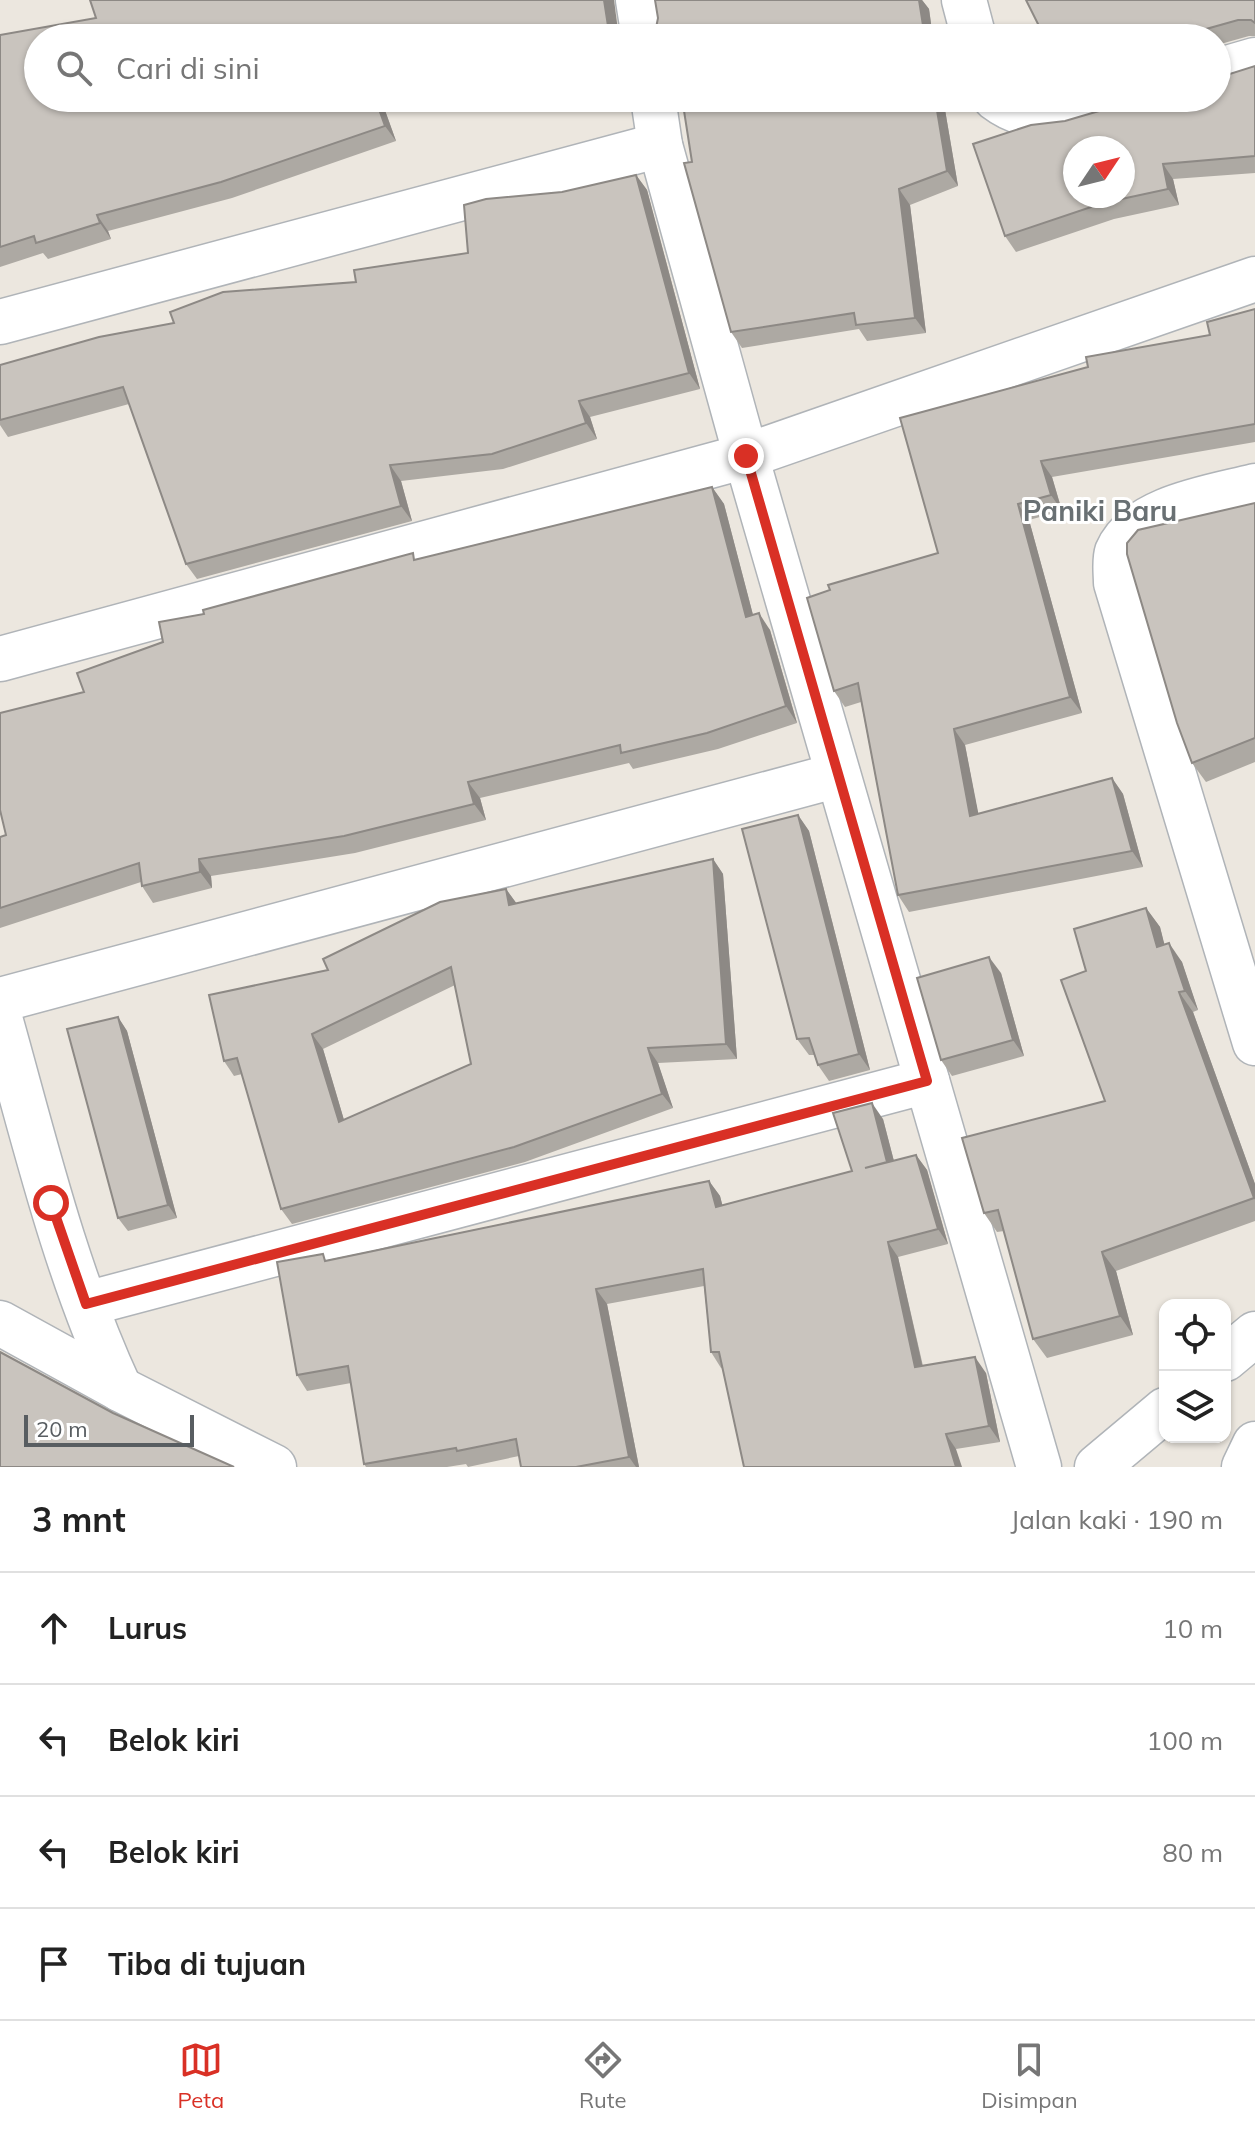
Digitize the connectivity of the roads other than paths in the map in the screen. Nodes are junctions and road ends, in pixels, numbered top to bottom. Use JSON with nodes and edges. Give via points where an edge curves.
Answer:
{"nodes":[{"id":1,"x":638,"y":0,"type":"edge"},
{"id":2,"x":964,"y":0,"type":"edge"},
{"id":3,"x":642,"y":24,"type":"edge"},
{"id":4,"x":970,"y":24,"type":"edge"},
{"id":5,"x":1255,"y":60,"type":"edge"},
{"id":6,"x":1231,"y":67,"type":"edge"},
{"id":7,"x":655,"y":112,"type":"edge"},
{"id":8,"x":1017,"y":112,"type":"edge"},
{"id":9,"x":1071,"y":112,"type":"edge"},
{"id":10,"x":660,"y":145,"type":"junction"},
{"id":11,"x":1255,"y":279,"type":"edge"},
{"id":12,"x":0,"y":322,"type":"edge"},
{"id":13,"x":746,"y":456,"type":"junction"},
{"id":14,"x":1255,"y":486,"type":"edge"},
{"id":15,"x":0,"y":659,"type":"edge"},
{"id":16,"x":838,"y":775,"type":"junction"},
{"id":17,"x":0,"y":1000,"type":"edge"},
{"id":18,"x":0,"y":1018,"type":"edge"},
{"id":19,"x":1255,"y":1043,"type":"edge"},
{"id":20,"x":927,"y":1081,"type":"junction"},
{"id":21,"x":86,"y":1304,"type":"junction"},
{"id":22,"x":0,"y":1323,"type":"edge"},
{"id":23,"x":1255,"y":1334,"type":"edge"},
{"id":24,"x":1231,"y":1354,"type":"edge"},
{"id":25,"x":120,"y":1389,"type":"junction"},
{"id":26,"x":1159,"y":1415,"type":"edge"},
{"id":27,"x":1255,"y":1444,"type":"edge"},
{"id":28,"x":274,"y":1467,"type":"edge"},
{"id":29,"x":1039,"y":1467,"type":"edge"},
{"id":30,"x":1097,"y":1467,"type":"edge"},
{"id":31,"x":1244,"y":1467,"type":"edge"}],
"edges":[{"from":1,"to":3,"type":"street"},
{"from":2,"to":4,"type":"street"},
{"from":5,"to":6,"type":"street"},
{"from":7,"to":10,"type":"street"},
{"from":8,"to":9,"type":"street","via":[[1053,117]]},
{"from":10,"to":12,"type":"street"},
{"from":10,"to":13,"type":"street"},
{"from":11,"to":13,"type":"street"},
{"from":13,"to":15,"type":"street"},
{"from":13,"to":16,"type":"street"},
{"from":14,"to":19,"type":"street","via":[[1168,509],[1128,534],[1116,554],[1116,583]]},
{"from":16,"to":17,"type":"street"},
{"from":16,"to":20,"type":"street"},
{"from":18,"to":21,"type":"street","via":[[51,1203]]},
{"from":20,"to":21,"type":"street"},
{"from":20,"to":29,"type":"street"},
{"from":21,"to":25,"type":"street"},
{"from":22,"to":25,"type":"street"},
{"from":23,"to":24,"type":"street"},
{"from":25,"to":28,"type":"street"},
{"from":26,"to":30,"type":"street"},
{"from":27,"to":31,"type":"street"}]}
